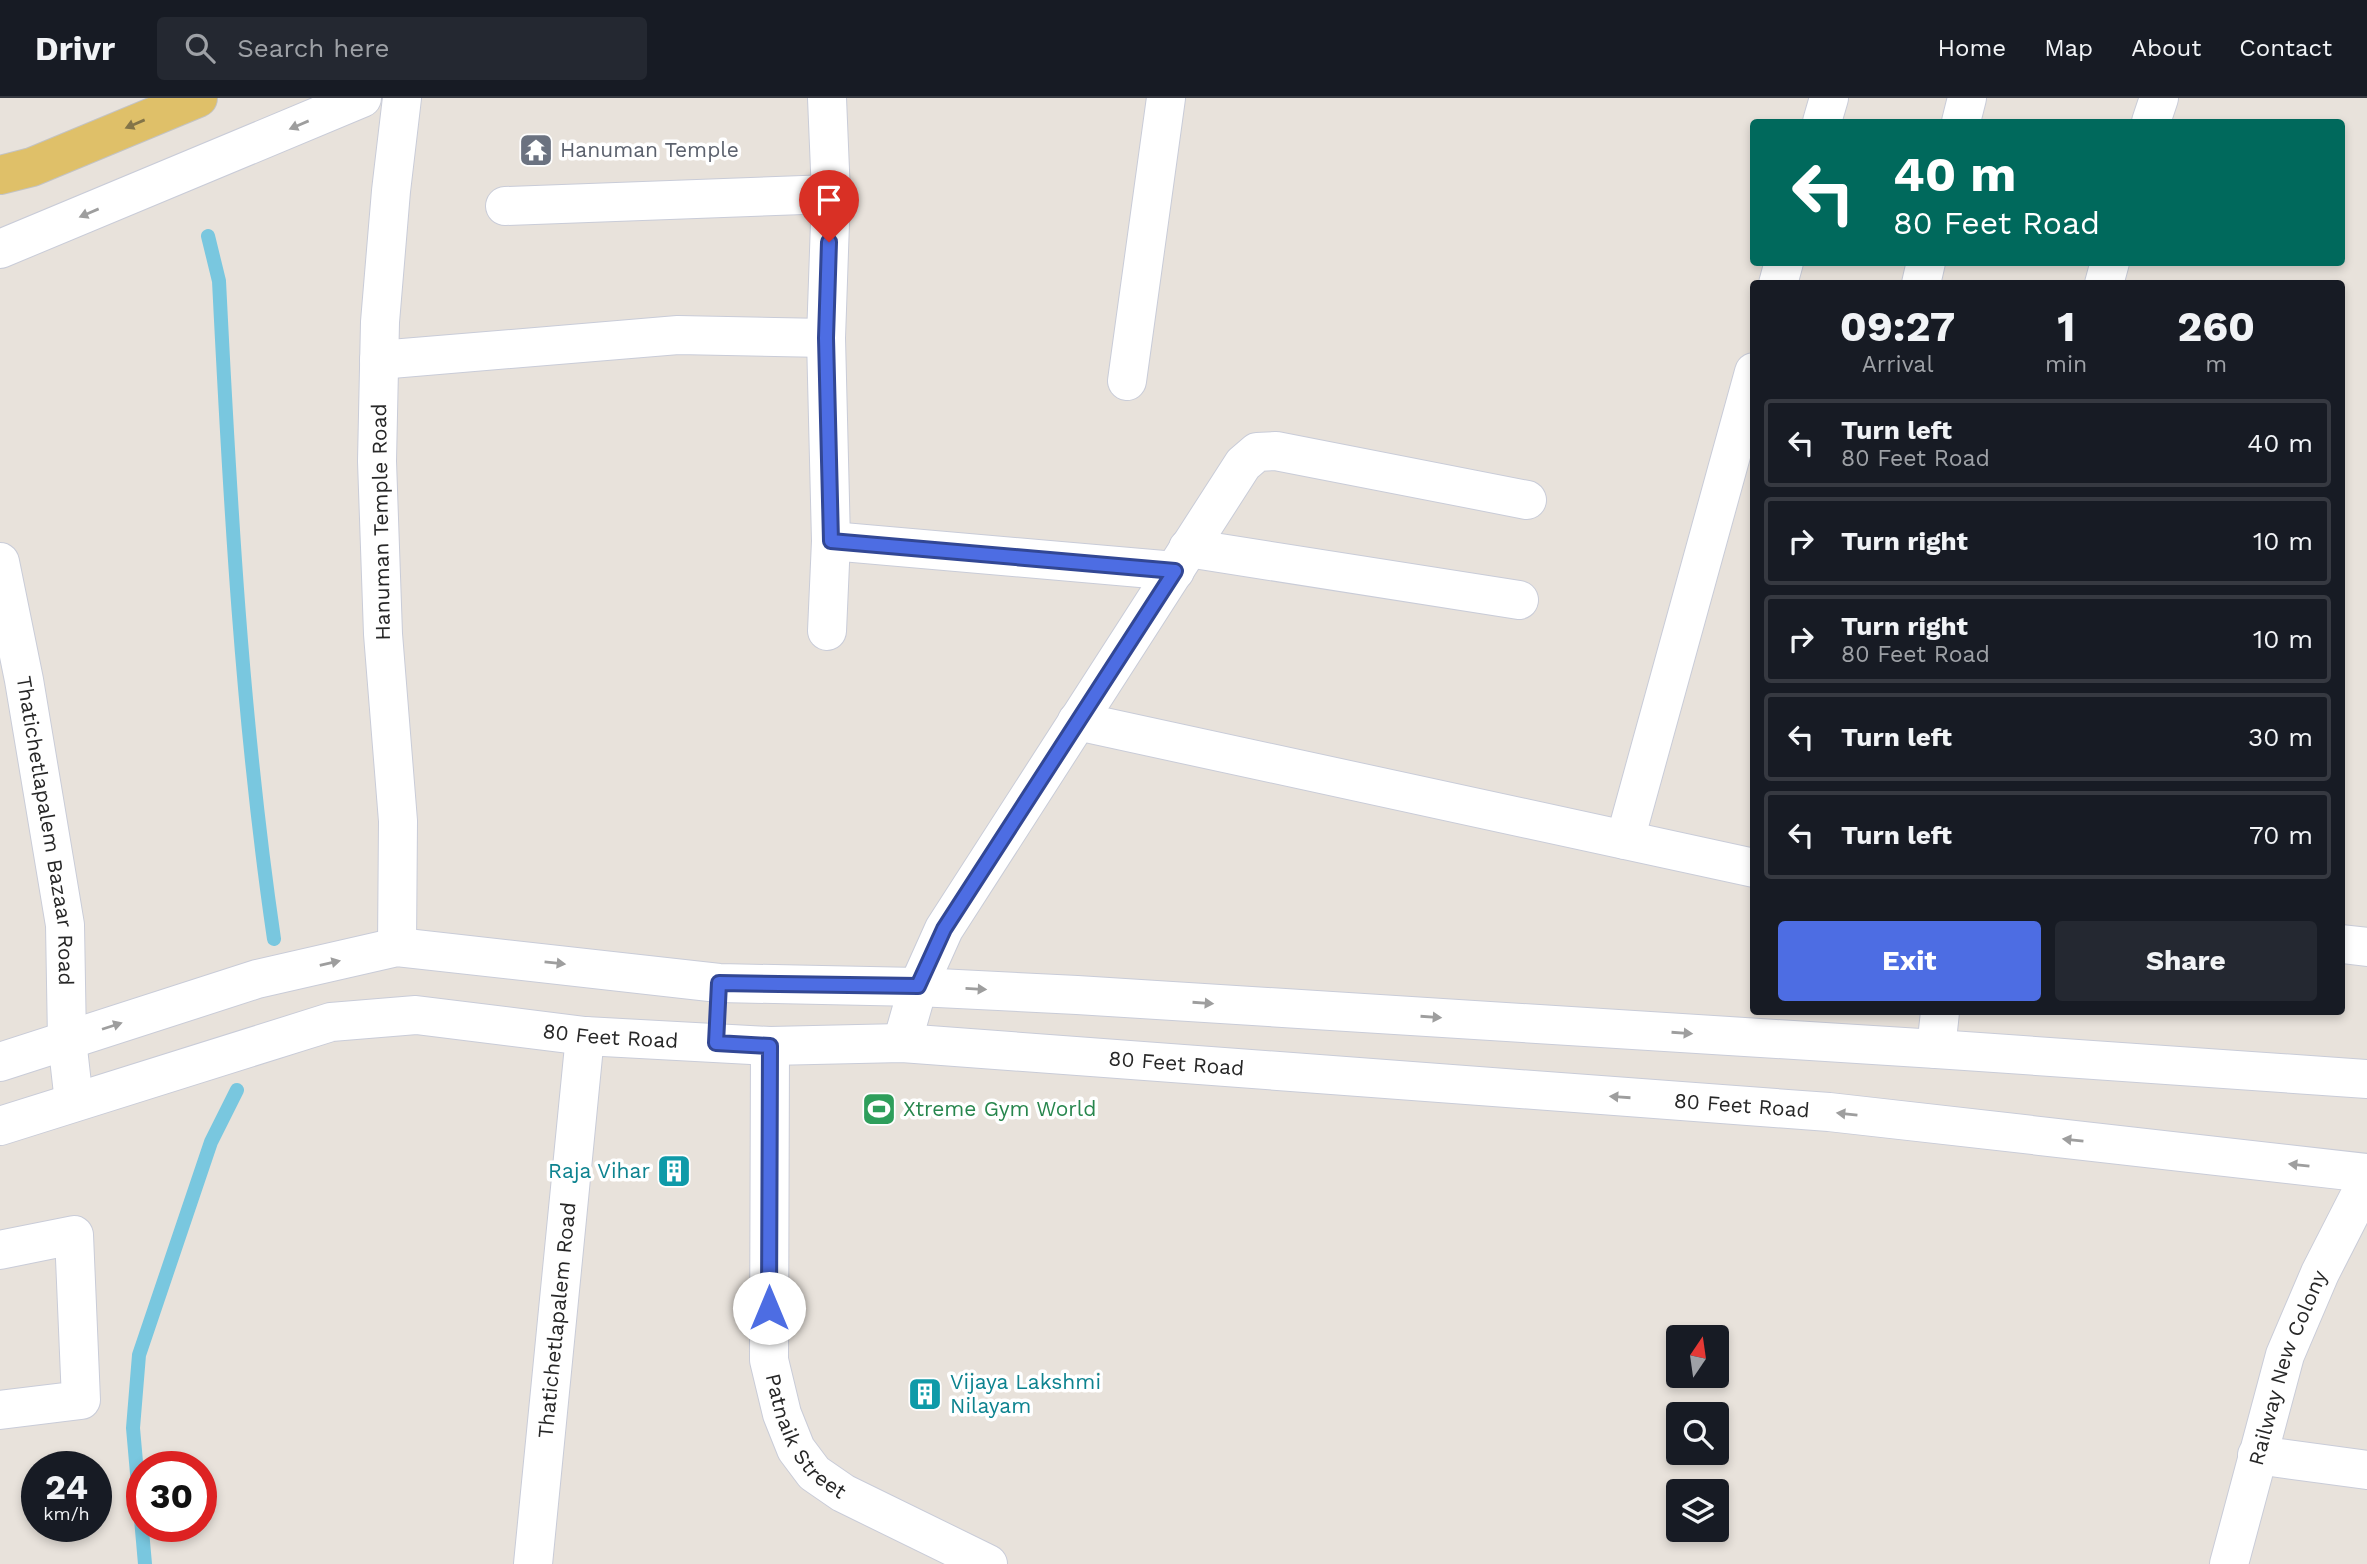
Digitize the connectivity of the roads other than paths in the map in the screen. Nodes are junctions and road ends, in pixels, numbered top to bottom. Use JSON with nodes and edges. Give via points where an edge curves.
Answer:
{"nodes":[{"id":1,"x":198,"y":98,"type":"edge"},
{"id":2,"x":362,"y":98,"type":"edge"},
{"id":3,"x":402,"y":98,"type":"edge"},
{"id":4,"x":827,"y":98,"type":"edge"},
{"id":5,"x":1166,"y":98,"type":"edge"},
{"id":6,"x":1829,"y":98,"type":"edge"},
{"id":7,"x":1968,"y":98,"type":"edge"},
{"id":8,"x":2159,"y":98,"type":"edge"},
{"id":9,"x":1823,"y":119,"type":"edge"},
{"id":10,"x":1962,"y":119,"type":"edge"},
{"id":11,"x":2152,"y":119,"type":"edge"},
{"id":12,"x":0,"y":175,"type":"edge"},
{"id":13,"x":831,"y":194,"type":"junction"},
{"id":14,"x":505,"y":206,"type":"dead end"},
{"id":15,"x":0,"y":249,"type":"edge"},
{"id":16,"x":826,"y":338,"type":"junction"},
{"id":17,"x":379,"y":360,"type":"junction"},
{"id":18,"x":1127,"y":381,"type":"dead end"},
{"id":19,"x":1750,"y":387,"type":"edge"},
{"id":20,"x":1527,"y":500,"type":"dead end"},
{"id":21,"x":831,"y":541,"type":"junction"},
{"id":22,"x":1182,"y":560,"type":"junction"},
{"id":23,"x":0,"y":562,"type":"edge"},
{"id":24,"x":1519,"y":600,"type":"dead end"},
{"id":25,"x":827,"y":631,"type":"dead end"},
{"id":26,"x":1077,"y":721,"type":"junction"},
{"id":27,"x":1625,"y":840,"type":"junction"},
{"id":28,"x":1750,"y":867,"type":"edge"},
{"id":29,"x":2345,"y":944,"type":"edge"},
{"id":30,"x":397,"y":947,"type":"junction"},
{"id":31,"x":2367,"y":947,"type":"edge"},
{"id":32,"x":719,"y":983,"type":"junction"},
{"id":33,"x":827,"y":985,"type":"junction"},
{"id":34,"x":918,"y":986,"type":"junction"},
{"id":35,"x":1940,"y":1015,"type":"edge"},
{"id":36,"x":585,"y":1036,"type":"junction"},
{"id":37,"x":67,"y":1040,"type":"junction"},
{"id":38,"x":716,"y":1043,"type":"junction"},
{"id":39,"x":901,"y":1044,"type":"junction"},
{"id":40,"x":827,"y":1045,"type":"junction"},
{"id":41,"x":770,"y":1046,"type":"junction"},
{"id":42,"x":1936,"y":1049,"type":"junction"},
{"id":43,"x":0,"y":1062,"type":"edge"},
{"id":44,"x":2367,"y":1079,"type":"edge"},
{"id":45,"x":74,"y":1102,"type":"junction"},
{"id":46,"x":0,"y":1126,"type":"edge"},
{"id":47,"x":2367,"y":1173,"type":"edge"},
{"id":48,"x":2367,"y":1181,"type":"edge"},
{"id":49,"x":0,"y":1250,"type":"edge"},
{"id":50,"x":0,"y":1410,"type":"edge"},
{"id":51,"x":2257,"y":1455,"type":"junction"},
{"id":52,"x":2367,"y":1470,"type":"edge"},
{"id":53,"x":971,"y":1560,"type":"edge"},
{"id":54,"x":533,"y":1564,"type":"edge"},
{"id":55,"x":2230,"y":1564,"type":"edge"}],
"edges":[{"from":1,"to":12,"type":"main road","one_way":true,"via":[[32,167]]},
{"from":2,"to":15,"type":"street","one_way":true},
{"from":3,"to":17,"type":"street","name":"Hanuman Temple Road"},
{"from":4,"to":13,"type":"street"},
{"from":5,"to":18,"type":"street"},
{"from":6,"to":9,"type":"street"},
{"from":7,"to":10,"type":"street"},
{"from":8,"to":11,"type":"street"},
{"from":13,"to":14,"type":"street"},
{"from":13,"to":16,"type":"street"},
{"from":16,"to":17,"type":"street","via":[[678,335]]},
{"from":16,"to":21,"type":"street"},
{"from":17,"to":30,"type":"street","name":"Hanuman Temple Road","via":[[377,461],[383,634],[398,821]]},
{"from":19,"to":27,"type":"street"},
{"from":20,"to":22,"type":"street","via":[[1276,451],[1257,452],[1243,464]]},
{"from":21,"to":22,"type":"street"},
{"from":21,"to":25,"type":"street"},
{"from":22,"to":24,"type":"street"},
{"from":22,"to":26,"type":"street"},
{"from":23,"to":37,"type":"street","name":"Thatichetlapalem Bazaar Road","via":[[65,925]]},
{"from":26,"to":27,"type":"street"},
{"from":26,"to":34,"type":"street","via":[[944,929]]},
{"from":27,"to":28,"type":"street"},
{"from":29,"to":31,"type":"street"},
{"from":30,"to":32,"type":"street","one_way":true},
{"from":37,"to":30,"type":"street","one_way":true,"via":[[257,979]]},
{"from":32,"to":33,"type":"street"},
{"from":32,"to":38,"type":"street"},
{"from":33,"to":34,"type":"street"},
{"from":33,"to":40,"type":"street"},
{"from":34,"to":39,"type":"street"},
{"from":34,"to":42,"type":"street","one_way":true},
{"from":35,"to":42,"type":"street"},
{"from":36,"to":38,"type":"street","name":"80 Feet Road"},
{"from":36,"to":45,"type":"street","name":"80 Feet Road","via":[[416,1015],[331,1022]]},
{"from":36,"to":54,"type":"street","name":"Thatichetlapalem Road"},
{"from":37,"to":43,"type":"street"},
{"from":37,"to":45,"type":"street","name":"Thatichetlapalem Bazaar Road"},
{"from":38,"to":41,"type":"street","name":"80 Feet Road"},
{"from":39,"to":40,"type":"street","name":"80 Feet Road"},
{"from":47,"to":39,"type":"street","name":"80 Feet Road","one_way":true,"via":[[1829,1112]]},
{"from":40,"to":41,"type":"street","name":"80 Feet Road"},
{"from":41,"to":53,"type":"street","name":"Patnaik Street","via":[[769,1360],[782,1414],[796,1449],[814,1473]]},
{"from":42,"to":44,"type":"street"},
{"from":45,"to":46,"type":"street","name":"80 Feet Road"},
{"from":48,"to":51,"type":"street","name":"Railway New Colony","via":[[2285,1355]]},
{"from":49,"to":50,"type":"street","via":[[74,1235],[81,1400]]},
{"from":51,"to":52,"type":"street"},
{"from":51,"to":55,"type":"street","name":"Railway New Colony"}]}
